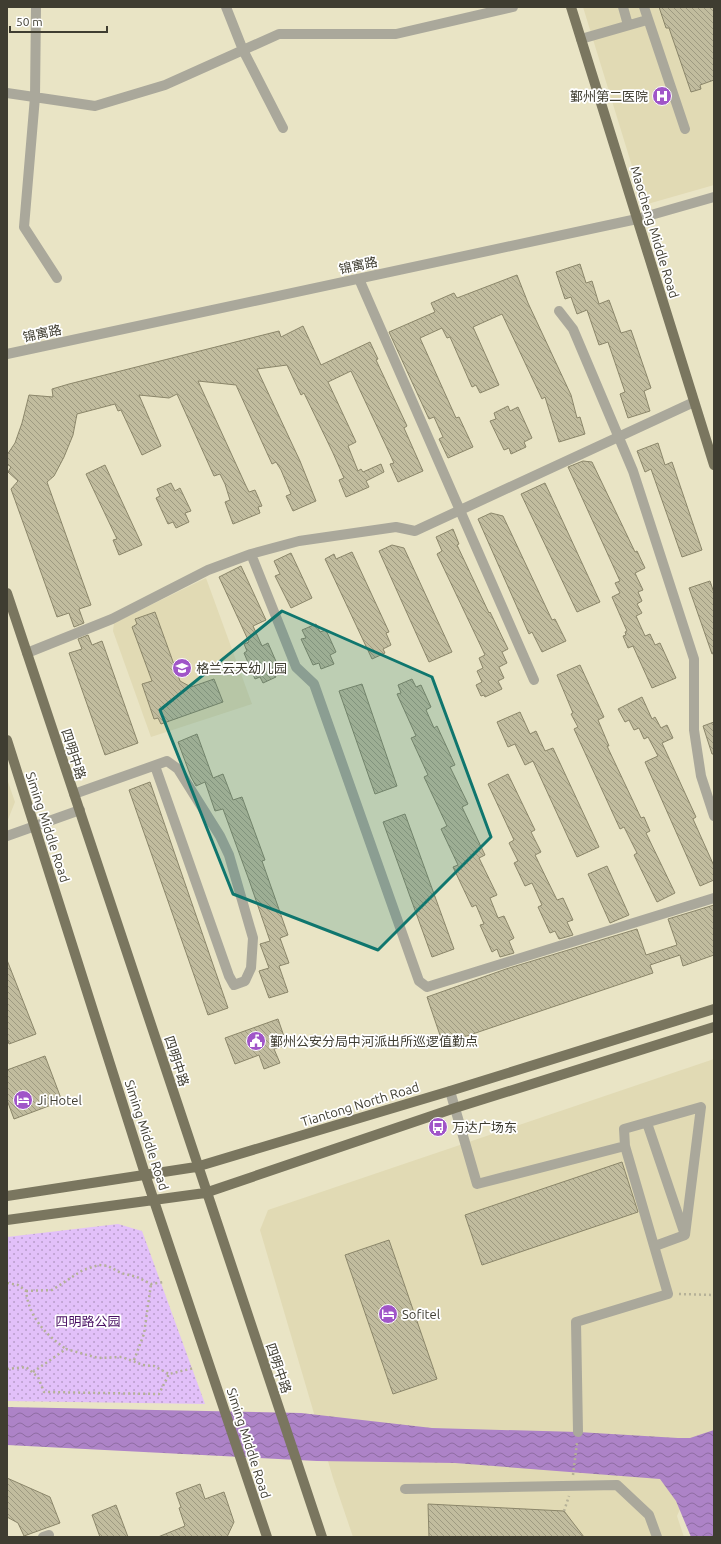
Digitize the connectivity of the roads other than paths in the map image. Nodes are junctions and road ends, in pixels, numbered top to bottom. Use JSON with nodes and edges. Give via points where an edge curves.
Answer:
{"nodes":[{"id":1,"x":36,"y":7,"type":"edge"},
{"id":2,"x":226,"y":7,"type":"edge"},
{"id":3,"x":513,"y":7,"type":"edge"},
{"id":4,"x":571,"y":7,"type":"edge"},
{"id":5,"x":623,"y":7,"type":"edge"},
{"id":6,"x":644,"y":7,"type":"edge"},
{"id":7,"x":482,"y":10,"type":"edge"},
{"id":8,"x":647,"y":20,"type":"junction"},
{"id":9,"x":628,"y":25,"type":"junction"},
{"id":10,"x":581,"y":40,"type":"junction"},
{"id":11,"x":243,"y":50,"type":"junction"},
{"id":12,"x":7,"y":93,"type":"edge"},
{"id":13,"x":35,"y":97,"type":"junction"},
{"id":14,"x":284,"y":128,"type":"dead end"},
{"id":15,"x":685,"y":129,"type":"dead end"},
{"id":16,"x":714,"y":197,"type":"edge"},
{"id":17,"x":637,"y":219,"type":"junction"},
{"id":18,"x":57,"y":278,"type":"dead end"},
{"id":19,"x":359,"y":279,"type":"junction"},
{"id":20,"x":559,"y":311,"type":"dead end"},
{"id":21,"x":7,"y":354,"type":"edge"},
{"id":22,"x":694,"y":402,"type":"junction"},
{"id":23,"x":618,"y":437,"type":"junction"},
{"id":24,"x":714,"y":465,"type":"edge"},
{"id":25,"x":460,"y":511,"type":"junction"},
{"id":26,"x":251,"y":554,"type":"junction"},
{"id":27,"x":7,"y":593,"type":"edge"},
{"id":28,"x":27,"y":652,"type":"junction"},
{"id":29,"x":534,"y":680,"type":"dead end"},
{"id":30,"x":7,"y":740,"type":"edge"},
{"id":31,"x":155,"y":766,"type":"junction"},
{"id":32,"x":74,"y":794,"type":"junction"},
{"id":33,"x":80,"y":810,"type":"junction"},
{"id":34,"x":714,"y":816,"type":"edge"},
{"id":35,"x":34,"y":826,"type":"junction"},
{"id":36,"x":7,"y":836,"type":"edge"},
{"id":37,"x":714,"y":898,"type":"edge"},
{"id":38,"x":714,"y":1009,"type":"edge"},
{"id":39,"x":714,"y":1027,"type":"edge"},
{"id":40,"x":450,"y":1092,"type":"junction"},
{"id":41,"x":455,"y":1108,"type":"junction"},
{"id":42,"x":647,"y":1122,"type":"junction"},
{"id":43,"x":626,"y":1146,"type":"junction"},
{"id":44,"x":196,"y":1167,"type":"junction"},
{"id":45,"x":145,"y":1174,"type":"junction"},
{"id":46,"x":205,"y":1193,"type":"junction"},
{"id":47,"x":7,"y":1196,"type":"edge"},
{"id":48,"x":154,"y":1200,"type":"junction"},
{"id":49,"x":7,"y":1220,"type":"edge"},
{"id":50,"x":685,"y":1235,"type":"junction"},
{"id":51,"x":655,"y":1246,"type":"junction"},
{"id":52,"x":578,"y":1432,"type":"road end"},
{"id":53,"x":406,"y":1489,"type":"dead end"},
{"id":54,"x":267,"y":1537,"type":"edge"},
{"id":55,"x":322,"y":1537,"type":"edge"},
{"id":56,"x":657,"y":1537,"type":"edge"}],
"edges":[{"from":1,"to":13,"type":"street"},
{"from":2,"to":11,"type":"street"},
{"from":3,"to":7,"type":"street"},
{"from":4,"to":10,"type":"main road","name":"Maocheng Middle Road"},
{"from":5,"to":9,"type":"street"},
{"from":6,"to":8,"type":"street"},
{"from":7,"to":11,"type":"street","via":[[396,34],[279,34]]},
{"from":8,"to":9,"type":"street"},
{"from":8,"to":15,"type":"street"},
{"from":9,"to":10,"type":"street"},
{"from":10,"to":17,"type":"main road","name":"Maocheng Middle Road"},
{"from":11,"to":13,"type":"street","via":[[165,84],[96,106]]},
{"from":11,"to":14,"type":"street"},
{"from":12,"to":13,"type":"street"},
{"from":13,"to":18,"type":"street","via":[[24,227]]},
{"from":16,"to":17,"type":"street","name":"锦寓路"},
{"from":17,"to":19,"type":"street","name":"锦寓路"},
{"from":17,"to":22,"type":"main road","name":"Maocheng Middle Road"},
{"from":19,"to":21,"type":"street","name":"锦寓路"},
{"from":19,"to":25,"type":"street"},
{"from":20,"to":23,"type":"street","via":[[572,329]]},
{"from":22,"to":23,"type":"street"},
{"from":22,"to":24,"type":"main road","name":"Maocheng Middle Road"},
{"from":23,"to":25,"type":"street"},
{"from":23,"to":34,"type":"street","via":[[633,471],[694,659],[694,730],[702,776]]},
{"from":25,"to":26,"type":"street","via":[[415,531],[396,527],[299,541]]},
{"from":25,"to":29,"type":"street"},
{"from":26,"to":28,"type":"street","via":[[208,570],[112,619]]},
{"from":26,"to":37,"type":"street","via":[[296,667],[314,684],[419,981],[427,987]]},
{"from":27,"to":28,"type":"main road","name":"四明中路"},
{"from":28,"to":32,"type":"main road","name":"四明中路"},
{"from":30,"to":35,"type":"main road","name":"Siming Middle Road"},
{"from":31,"to":31,"type":"street","via":[[168,761],[178,769],[230,855],[253,938],[251,968],[245,981],[234,985],[229,976]]},
{"from":31,"to":32,"type":"street"},
{"from":32,"to":33,"type":"main road","name":"四明中路"},
{"from":33,"to":35,"type":"street"},
{"from":33,"to":44,"type":"main road","name":"四明中路"},
{"from":35,"to":36,"type":"street"},
{"from":35,"to":45,"type":"main road","name":"Siming Middle Road"},
{"from":38,"to":40,"type":"main road","name":"Tiantong North Road"},
{"from":39,"to":41,"type":"main road"},
{"from":40,"to":41,"type":"street"},
{"from":40,"to":44,"type":"main road","name":"Tiantong North Road"},
{"from":41,"to":43,"type":"street","via":[[477,1184]]},
{"from":41,"to":46,"type":"main road"},
{"from":42,"to":43,"type":"street","via":[[624,1129]]},
{"from":42,"to":50,"type":"street"},
{"from":42,"to":50,"type":"street","via":[[701,1107]]},
{"from":43,"to":51,"type":"street"},
{"from":44,"to":45,"type":"main road","name":"Tiantong North Road"},
{"from":44,"to":46,"type":"main road","name":"四明中路"},
{"from":45,"to":47,"type":"main road","name":"Tiantong North Road"},
{"from":45,"to":48,"type":"main road","name":"Siming Middle Road"},
{"from":46,"to":48,"type":"main road"},
{"from":46,"to":55,"type":"main road","name":"四明中路"},
{"from":48,"to":49,"type":"main road"},
{"from":48,"to":54,"type":"main road","name":"Siming Middle Road"},
{"from":50,"to":51,"type":"street"},
{"from":51,"to":52,"type":"street","via":[[668,1294],[576,1322]]},
{"from":53,"to":56,"type":"street","via":[[617,1485],[649,1515]]}]}
